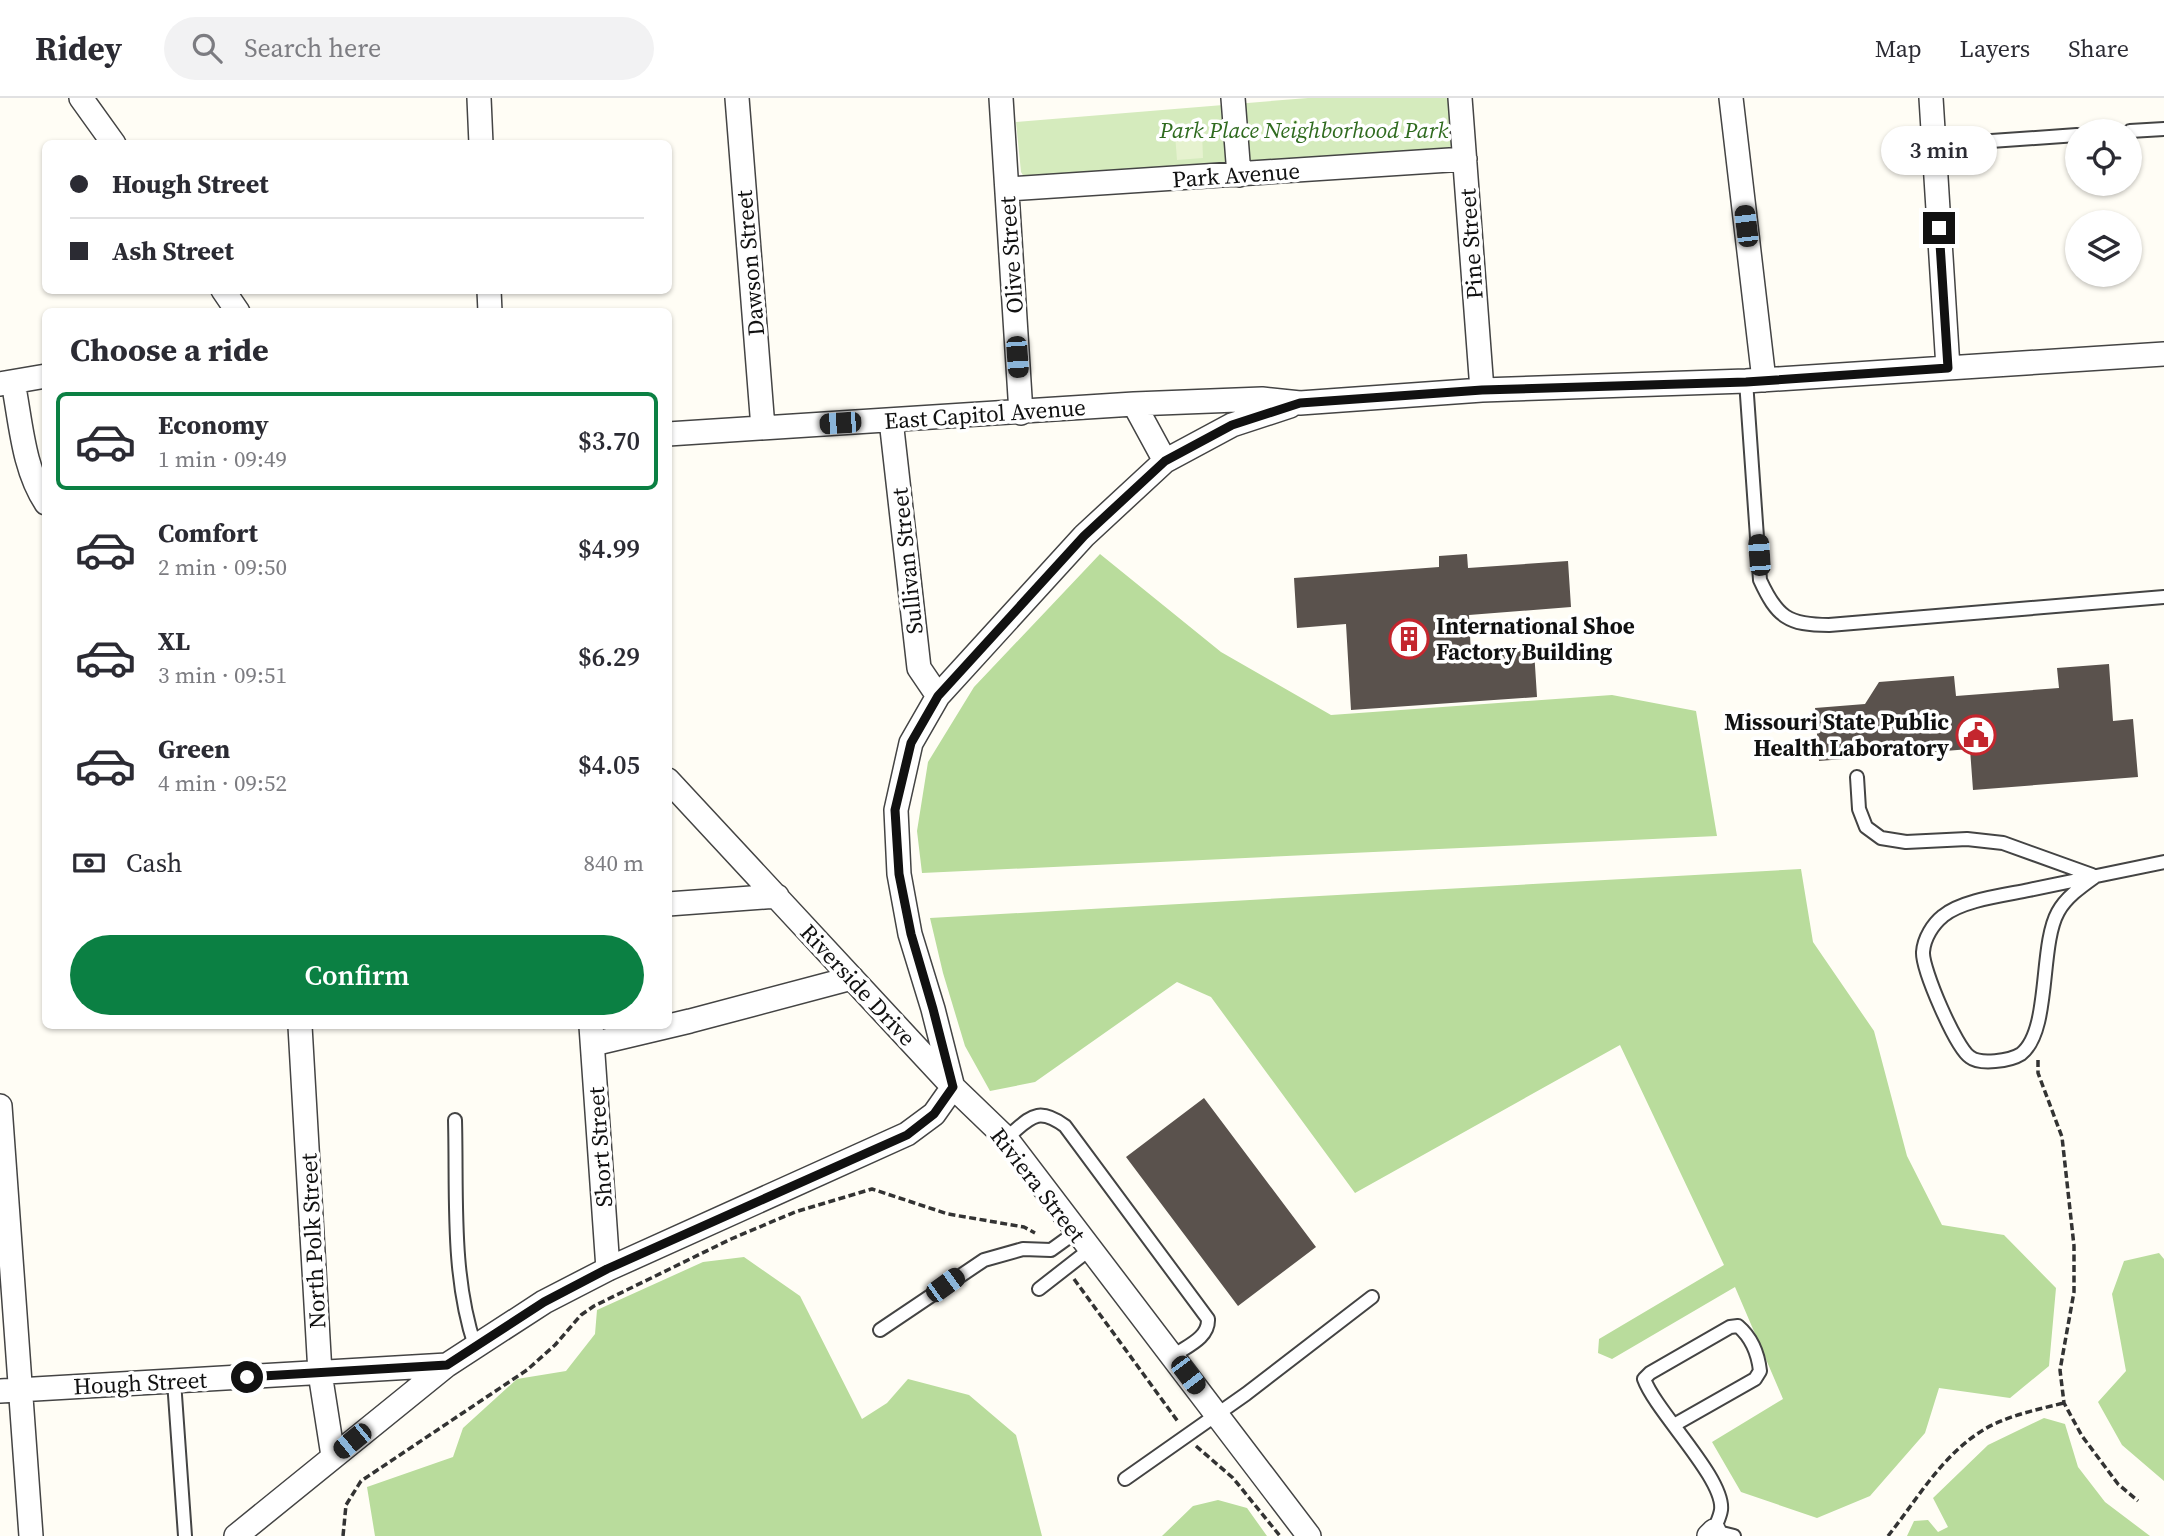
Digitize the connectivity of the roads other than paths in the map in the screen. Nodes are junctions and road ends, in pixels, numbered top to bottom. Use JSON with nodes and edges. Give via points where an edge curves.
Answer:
{"nodes":[{"id":1,"x":81,"y":98,"type":"edge"},
{"id":2,"x":479,"y":98,"type":"edge"},
{"id":3,"x":737,"y":98,"type":"edge"},
{"id":4,"x":1000,"y":98,"type":"edge"},
{"id":5,"x":1233,"y":98,"type":"edge"},
{"id":6,"x":1460,"y":98,"type":"edge"},
{"id":7,"x":1731,"y":98,"type":"edge"},
{"id":8,"x":1931,"y":98,"type":"edge"},
{"id":9,"x":2164,"y":129,"type":"edge"},
{"id":10,"x":2142,"y":130,"type":"edge"},
{"id":11,"x":2065,"y":136,"type":"edge"},
{"id":12,"x":111,"y":140,"type":"edge"},
{"id":13,"x":481,"y":140,"type":"edge"},
{"id":14,"x":1934,"y":145,"type":"junction"},
{"id":15,"x":1465,"y":159,"type":"junction"},
{"id":16,"x":1239,"y":175,"type":"junction"},
{"id":17,"x":1007,"y":189,"type":"junction"},
{"id":18,"x":2164,"y":354,"type":"edge"},
{"id":19,"x":1948,"y":368,"type":"junction"},
{"id":20,"x":42,"y":377,"type":"edge"},
{"id":21,"x":1755,"y":381,"type":"junction"},
{"id":22,"x":7,"y":383,"type":"edge"},
{"id":23,"x":1482,"y":390,"type":"junction"},
{"id":24,"x":1300,"y":403,"type":"junction"},
{"id":25,"x":1134,"y":404,"type":"junction"},
{"id":26,"x":1021,"y":413,"type":"junction"},
{"id":27,"x":891,"y":420,"type":"junction"},
{"id":28,"x":763,"y":428,"type":"junction"},
{"id":29,"x":672,"y":434,"type":"edge"},
{"id":30,"x":1165,"y":461,"type":"junction"},
{"id":31,"x":42,"y":497,"type":"edge"},
{"id":32,"x":2164,"y":597,"type":"edge"},
{"id":33,"x":938,"y":696,"type":"junction"},
{"id":34,"x":1857,"y":777,"type":"dead end"},
{"id":35,"x":672,"y":784,"type":"edge"},
{"id":36,"x":2164,"y":862,"type":"edge"},
{"id":37,"x":2096,"y":876,"type":"junction"},
{"id":38,"x":777,"y":896,"type":"junction"},
{"id":39,"x":672,"y":904,"type":"edge"},
{"id":40,"x":852,"y":978,"type":"junction"},
{"id":41,"x":672,"y":1024,"type":"edge"},
{"id":42,"x":300,"y":1029,"type":"edge"},
{"id":43,"x":634,"y":1029,"type":"edge"},
{"id":44,"x":592,"y":1035,"type":"edge"},
{"id":45,"x":953,"y":1087,"type":"junction"},
{"id":46,"x":0,"y":1106,"type":"edge"},
{"id":47,"x":455,"y":1120,"type":"dead end"},
{"id":48,"x":1006,"y":1138,"type":"junction"},
{"id":49,"x":1082,"y":1241,"type":"junction"},
{"id":50,"x":607,"y":1269,"type":"junction"},
{"id":51,"x":1039,"y":1289,"type":"dead end"},
{"id":52,"x":1372,"y":1297,"type":"dead end"},
{"id":53,"x":880,"y":1330,"type":"dead end"},
{"id":54,"x":475,"y":1346,"type":"junction"},
{"id":55,"x":1173,"y":1356,"type":"junction"},
{"id":56,"x":447,"y":1365,"type":"junction"},
{"id":57,"x":320,"y":1373,"type":"junction"},
{"id":58,"x":174,"y":1381,"type":"junction"},
{"id":59,"x":10,"y":1391,"type":"edge"},
{"id":60,"x":1217,"y":1415,"type":"junction"},
{"id":61,"x":1674,"y":1425,"type":"junction"},
{"id":62,"x":333,"y":1456,"type":"junction"},
{"id":63,"x":1125,"y":1479,"type":"dead end"},
{"id":64,"x":1719,"y":1534,"type":"edge"},
{"id":65,"x":31,"y":1536,"type":"edge"},
{"id":66,"x":185,"y":1536,"type":"edge"},
{"id":67,"x":236,"y":1536,"type":"edge"},
{"id":68,"x":1309,"y":1536,"type":"edge"}],
"edges":[{"from":1,"to":12,"type":"street"},
{"from":2,"to":13,"type":"street"},
{"from":3,"to":28,"type":"street","name":"Dawson Street"},
{"from":4,"to":17,"type":"street","name":"Olive Street"},
{"from":5,"to":16,"type":"street"},
{"from":6,"to":15,"type":"street","name":"Pine Street"},
{"from":7,"to":21,"type":"street"},
{"from":8,"to":14,"type":"street"},
{"from":9,"to":10,"type":"lane"},
{"from":11,"to":14,"type":"lane"},
{"from":14,"to":19,"type":"street"},
{"from":15,"to":16,"type":"street","name":"Park Avenue"},
{"from":15,"to":23,"type":"street","name":"Pine Street"},
{"from":16,"to":17,"type":"street","name":"Park Avenue"},
{"from":17,"to":26,"type":"street","name":"Olive Street"},
{"from":18,"to":19,"type":"street","name":"East Capitol Avenue"},
{"from":19,"to":21,"type":"street","name":"East Capitol Avenue"},
{"from":20,"to":22,"type":"street"},
{"from":21,"to":23,"type":"street","name":"East Capitol Avenue"},
{"from":21,"to":32,"type":"lane","via":[[1760,580],[1770,602],[1786,619],[1829,625]]},
{"from":22,"to":31,"type":"street","via":[[34,485]]},
{"from":23,"to":24,"type":"street","name":"East Capitol Avenue"},
{"from":24,"to":25,"type":"street","name":"East Capitol Avenue","via":[[1262,399]]},
{"from":24,"to":30,"type":"street","name":"East Capitol Avenue","via":[[1232,425]]},
{"from":25,"to":26,"type":"street","name":"East Capitol Avenue"},
{"from":25,"to":30,"type":"street"},
{"from":26,"to":27,"type":"street","name":"East Capitol Avenue"},
{"from":27,"to":28,"type":"street","name":"East Capitol Avenue"},
{"from":27,"to":33,"type":"street","name":"Sullivan Street","via":[[919,668]]},
{"from":28,"to":29,"type":"street","name":"East Capitol Avenue"},
{"from":30,"to":33,"type":"street","via":[[1084,536]]},
{"from":33,"to":45,"type":"street","via":[[911,743],[895,810],[899,874],[911,934]]},
{"from":34,"to":37,"type":"lane","via":[[1859,809],[1866,827],[1881,838],[2003,843]]},
{"from":35,"to":38,"type":"street","name":"Riverside Drive"},
{"from":36,"to":37,"type":"lane"},
{"from":37,"to":37,"type":"lane","via":[[1987,899],[1953,909],[1936,923],[1923,948],[1926,970],[1969,1057],[1980,1062],[2020,1055],[2028,1044],[2039,1018],[2055,918],[2072,894]]},
{"from":38,"to":39,"type":"street"},
{"from":38,"to":40,"type":"street","name":"Riverside Drive"},
{"from":40,"to":41,"type":"street"},
{"from":40,"to":45,"type":"street","name":"Riverside Drive"},
{"from":42,"to":57,"type":"street","name":"North Polk Street"},
{"from":43,"to":44,"type":"street"},
{"from":44,"to":50,"type":"street","name":"Short Street"},
{"from":45,"to":48,"type":"street","name":"Riviera Street"},
{"from":45,"to":50,"type":"street","via":[[934,1114],[907,1135]]},
{"from":46,"to":59,"type":"street"},
{"from":47,"to":54,"type":"lane","via":[[458,1251],[466,1320]]},
{"from":48,"to":49,"type":"street","name":"Riviera Street"},
{"from":48,"to":55,"type":"lane","via":[[1034,1116],[1050,1115],[1065,1126],[1208,1319],[1203,1335]]},
{"from":49,"to":51,"type":"lane","via":[[1066,1268]]},
{"from":49,"to":53,"type":"lane","via":[[984,1260]]},
{"from":49,"to":55,"type":"street","name":"Riviera Street"},
{"from":50,"to":54,"type":"street"},
{"from":52,"to":60,"type":"lane"},
{"from":54,"to":56,"type":"street"},
{"from":55,"to":60,"type":"street","name":"Riviera Street"},
{"from":56,"to":57,"type":"street","name":"Hough Street"},
{"from":56,"to":62,"type":"street"},
{"from":57,"to":58,"type":"street","name":"Hough Street"},
{"from":57,"to":62,"type":"street","name":"North Polk Street"},
{"from":58,"to":59,"type":"street","name":"Hough Street"},
{"from":58,"to":66,"type":"lane"},
{"from":59,"to":65,"type":"street"},
{"from":60,"to":63,"type":"lane"},
{"from":60,"to":68,"type":"street","name":"Riviera Street"},
{"from":61,"to":61,"type":"lane","via":[[1644,1380],[1718,1333],[1738,1326],[1758,1356],[1760,1371],[1755,1379]]},
{"from":61,"to":64,"type":"lane","via":[[1715,1487],[1721,1508]]},
{"from":62,"to":67,"type":"street"}]}
